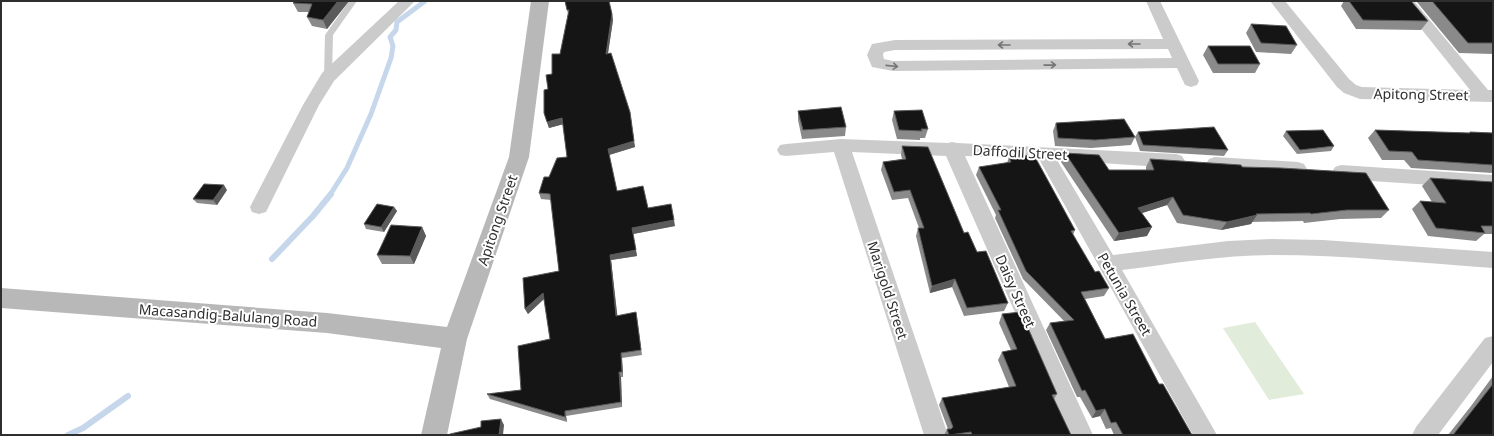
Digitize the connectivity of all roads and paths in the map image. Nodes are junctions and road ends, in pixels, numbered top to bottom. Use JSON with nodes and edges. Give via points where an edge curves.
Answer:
{"nodes":[{"id":1,"x":352,"y":1,"type":"edge"},
{"id":2,"x":408,"y":1,"type":"edge"},
{"id":3,"x":540,"y":1,"type":"edge"},
{"id":4,"x":1153,"y":1,"type":"edge"},
{"id":5,"x":1277,"y":1,"type":"edge"},
{"id":6,"x":1406,"y":1,"type":"edge"},
{"id":7,"x":1173,"y":44,"type":"junction"},
{"id":8,"x":1183,"y":63,"type":"junction"},
{"id":9,"x":328,"y":77,"type":"junction"},
{"id":10,"x":1191,"y":81,"type":"dead end"},
{"id":11,"x":1488,"y":96,"type":"edge"},
{"id":12,"x":841,"y":145,"type":"junction"},
{"id":13,"x":952,"y":148,"type":"junction"},
{"id":14,"x":786,"y":150,"type":"dead end"},
{"id":15,"x":1044,"y":153,"type":"junction"},
{"id":16,"x":1493,"y":182,"type":"edge"},
{"id":17,"x":259,"y":208,"type":"dead end"},
{"id":18,"x":1493,"y":260,"type":"edge"},
{"id":19,"x":1108,"y":264,"type":"junction"},
{"id":20,"x":1,"y":298,"type":"edge"},
{"id":21,"x":455,"y":339,"type":"junction"},
{"id":22,"x":1493,"y":345,"type":"edge"},
{"id":23,"x":434,"y":435,"type":"edge"},
{"id":24,"x":936,"y":435,"type":"edge"},
{"id":25,"x":1081,"y":435,"type":"edge"},
{"id":26,"x":1205,"y":435,"type":"edge"},
{"id":27,"x":1424,"y":435,"type":"edge"}],
"edges":[{"from":1,"to":9,"type":"lane","via":[[328,35]]},
{"from":2,"to":9,"type":"street"},
{"from":3,"to":21,"type":"street","name":"Apitong Street","via":[[518,157]]},
{"from":4,"to":7,"type":"street"},
{"from":5,"to":11,"type":"street","name":"Apitong Street","via":[[1350,89],[1360,93]]},
{"from":6,"to":11,"type":"street"},
{"from":7,"to":8,"type":"street"},
{"from":7,"to":8,"type":"street","one_way":true,"via":[[895,45],[878,48],[875,55],[878,63],[893,66]]},
{"from":8,"to":10,"type":"street"},
{"from":9,"to":17,"type":"street"},
{"from":12,"to":13,"type":"street","name":"Daffodil Street"},
{"from":12,"to":14,"type":"street","name":"Daffodil Street"},
{"from":12,"to":24,"type":"street","name":"Marigold Street"},
{"from":13,"to":15,"type":"street","name":"Daffodil Street"},
{"from":13,"to":25,"type":"street","name":"Daisy Street"},
{"from":15,"to":16,"type":"street","name":"Daffodil Street"},
{"from":15,"to":19,"type":"street","name":"Petunia Street"},
{"from":18,"to":19,"type":"street","via":[[1323,248],[1271,247],[1228,249]]},
{"from":19,"to":26,"type":"street","name":"Petunia Street"},
{"from":20,"to":21,"type":"street","name":"Macasandig-Balulang Road","via":[[327,323]]},
{"from":21,"to":23,"type":"street","name":"Apitong Street"},
{"from":22,"to":27,"type":"street"}]}
